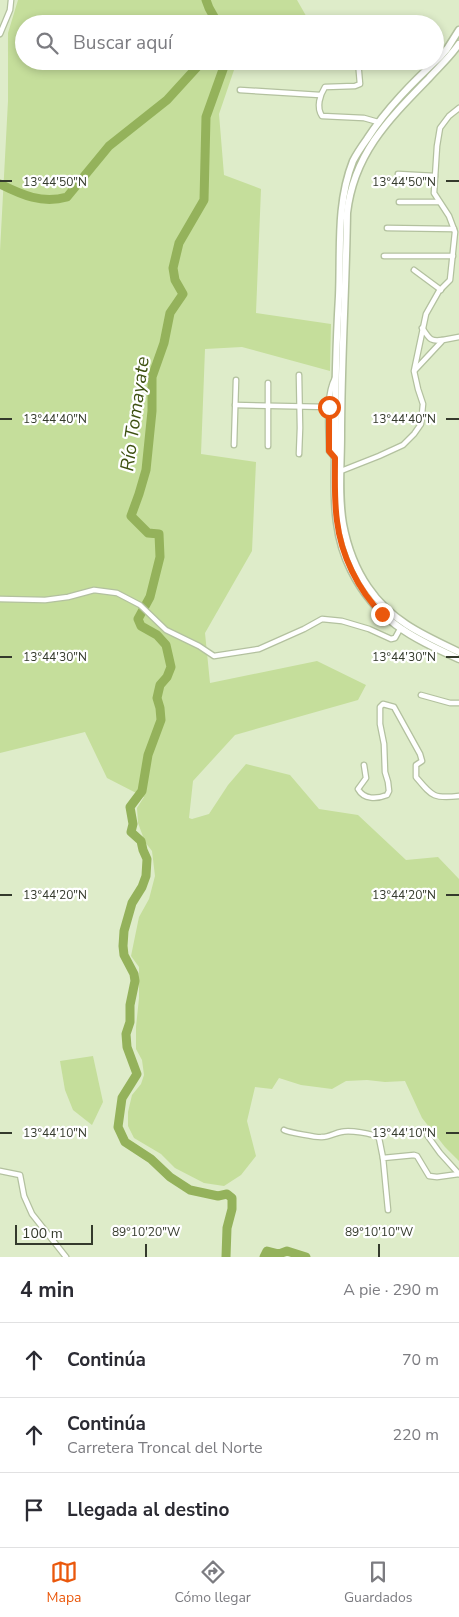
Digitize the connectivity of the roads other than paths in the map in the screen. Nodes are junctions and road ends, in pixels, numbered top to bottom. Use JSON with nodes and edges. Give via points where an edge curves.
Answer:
{"nodes":[{"id":1,"x":11,"y":0,"type":"edge"},
{"id":2,"x":459,"y":30,"type":"edge"},
{"id":3,"x":0,"y":34,"type":"edge"},
{"id":4,"x":459,"y":44,"type":"edge"},
{"id":5,"x":444,"y":52,"type":"edge"},
{"id":6,"x":444,"y":63,"type":"edge"},
{"id":7,"x":359,"y":70,"type":"edge"},
{"id":8,"x":426,"y":70,"type":"edge"},
{"id":9,"x":437,"y":70,"type":"edge"},
{"id":10,"x":240,"y":90,"type":"dead end"},
{"id":11,"x":320,"y":95,"type":"junction"},
{"id":12,"x":459,"y":108,"type":"edge"},
{"id":13,"x":379,"y":120,"type":"junction"},
{"id":14,"x":398,"y":174,"type":"dead end"},
{"id":15,"x":435,"y":176,"type":"junction"},
{"id":16,"x":399,"y":202,"type":"dead end"},
{"id":17,"x":439,"y":202,"type":"junction"},
{"id":18,"x":387,"y":228,"type":"dead end"},
{"id":19,"x":454,"y":229,"type":"junction"},
{"id":20,"x":384,"y":256,"type":"dead end"},
{"id":21,"x":453,"y":256,"type":"junction"},
{"id":22,"x":414,"y":270,"type":"dead end"},
{"id":23,"x":441,"y":290,"type":"junction"},
{"id":24,"x":422,"y":328,"type":"junction"},
{"id":25,"x":459,"y":337,"type":"edge"},
{"id":26,"x":444,"y":340,"type":"junction"},
{"id":27,"x":414,"y":371,"type":"junction"},
{"id":28,"x":299,"y":375,"type":"dead end"},
{"id":29,"x":335,"y":377,"type":"junction"},
{"id":30,"x":236,"y":380,"type":"dead end"},
{"id":31,"x":268,"y":383,"type":"dead end"},
{"id":32,"x":235,"y":405,"type":"junction"},
{"id":33,"x":268,"y":406,"type":"junction"},
{"id":34,"x":299,"y":407,"type":"junction"},
{"id":35,"x":329,"y":407,"type":"junction"},
{"id":36,"x":234,"y":445,"type":"dead end"},
{"id":37,"x":268,"y":446,"type":"dead end"},
{"id":38,"x":298,"y":454,"type":"dead end"},
{"id":39,"x":335,"y":458,"type":"junction"},
{"id":40,"x":341,"y":470,"type":"junction"},
{"id":41,"x":0,"y":599,"type":"edge"},
{"id":42,"x":400,"y":629,"type":"junction"},
{"id":43,"x":412,"y":633,"type":"junction"},
{"id":44,"x":434,"y":644,"type":"junction"},
{"id":45,"x":459,"y":652,"type":"edge"},
{"id":46,"x":459,"y":659,"type":"edge"},
{"id":47,"x":421,"y":695,"type":"dead end"},
{"id":48,"x":459,"y":703,"type":"edge"},
{"id":49,"x":364,"y":765,"type":"dead end"},
{"id":50,"x":459,"y":796,"type":"edge"},
{"id":51,"x":284,"y":1130,"type":"dead end"},
{"id":52,"x":427,"y":1135,"type":"dead end"},
{"id":53,"x":384,"y":1158,"type":"junction"},
{"id":54,"x":0,"y":1171,"type":"edge"},
{"id":55,"x":459,"y":1174,"type":"edge"},
{"id":56,"x":388,"y":1210,"type":"dead end"},
{"id":57,"x":66,"y":1257,"type":"edge"}],
"edges":[{"from":1,"to":3,"type":"street"},
{"from":2,"to":5,"type":"main road"},
{"from":4,"to":6,"type":"main road"},
{"from":7,"to":11,"type":"street","via":[[360,84],[325,87]]},
{"from":8,"to":13,"type":"main road"},
{"from":9,"to":40,"type":"main road","via":[[386,124],[370,146],[357,170],[350,195]]},
{"from":10,"to":11,"type":"street"},
{"from":11,"to":13,"type":"street","via":[[318,112],[322,116]]},
{"from":12,"to":15,"type":"street","via":[[440,128]]},
{"from":13,"to":29,"type":"main road","via":[[356,154],[342,203]]},
{"from":14,"to":15,"type":"street"},
{"from":15,"to":17,"type":"street","via":[[434,193]]},
{"from":16,"to":17,"type":"street"},
{"from":17,"to":19,"type":"street"},
{"from":18,"to":19,"type":"street"},
{"from":19,"to":21,"type":"street"},
{"from":20,"to":21,"type":"street"},
{"from":21,"to":23,"type":"street","via":[[450,280]]},
{"from":22,"to":23,"type":"street"},
{"from":23,"to":24,"type":"street","via":[[426,314]]},
{"from":24,"to":26,"type":"street","via":[[430,339]]},
{"from":24,"to":27,"type":"street"},
{"from":25,"to":26,"type":"street"},
{"from":26,"to":27,"type":"street"},
{"from":27,"to":40,"type":"street","via":[[423,404],[421,424],[414,434],[399,447]]},
{"from":28,"to":34,"type":"street"},
{"from":29,"to":35,"type":"street"},
{"from":29,"to":39,"type":"main road"},
{"from":30,"to":32,"type":"street"},
{"from":31,"to":33,"type":"street"},
{"from":32,"to":33,"type":"street"},
{"from":32,"to":36,"type":"street"},
{"from":33,"to":34,"type":"street"},
{"from":33,"to":37,"type":"street"},
{"from":34,"to":35,"type":"street"},
{"from":34,"to":38,"type":"street"},
{"from":35,"to":39,"type":"street","via":[[329,451]]},
{"from":39,"to":42,"type":"main road","via":[[337,523],[346,556],[368,598]]},
{"from":40,"to":43,"type":"main road","via":[[343,523],[357,568],[384,607]]},
{"from":41,"to":42,"type":"street","via":[[45,600],[98,589],[122,595],[140,605],[166,630],[214,656],[259,649],[322,619],[342,620],[391,639]]},
{"from":42,"to":43,"type":"main road"},
{"from":43,"to":44,"type":"main road"},
{"from":44,"to":45,"type":"main road"},
{"from":44,"to":46,"type":"main road"},
{"from":47,"to":48,"type":"street"},
{"from":49,"to":50,"type":"street","via":[[366,778],[358,789],[360,794],[371,797],[387,795],[380,707],[387,704],[394,707],[420,754],[422,762],[416,765],[416,777],[436,797]]},
{"from":51,"to":53,"type":"street","via":[[320,1138],[346,1131],[374,1134],[379,1138]]},
{"from":52,"to":55,"type":"street"},
{"from":53,"to":55,"type":"street","via":[[414,1155],[429,1176],[437,1178]]},
{"from":53,"to":56,"type":"street"},
{"from":54,"to":57,"type":"street","via":[[20,1175],[32,1214]]}]}
